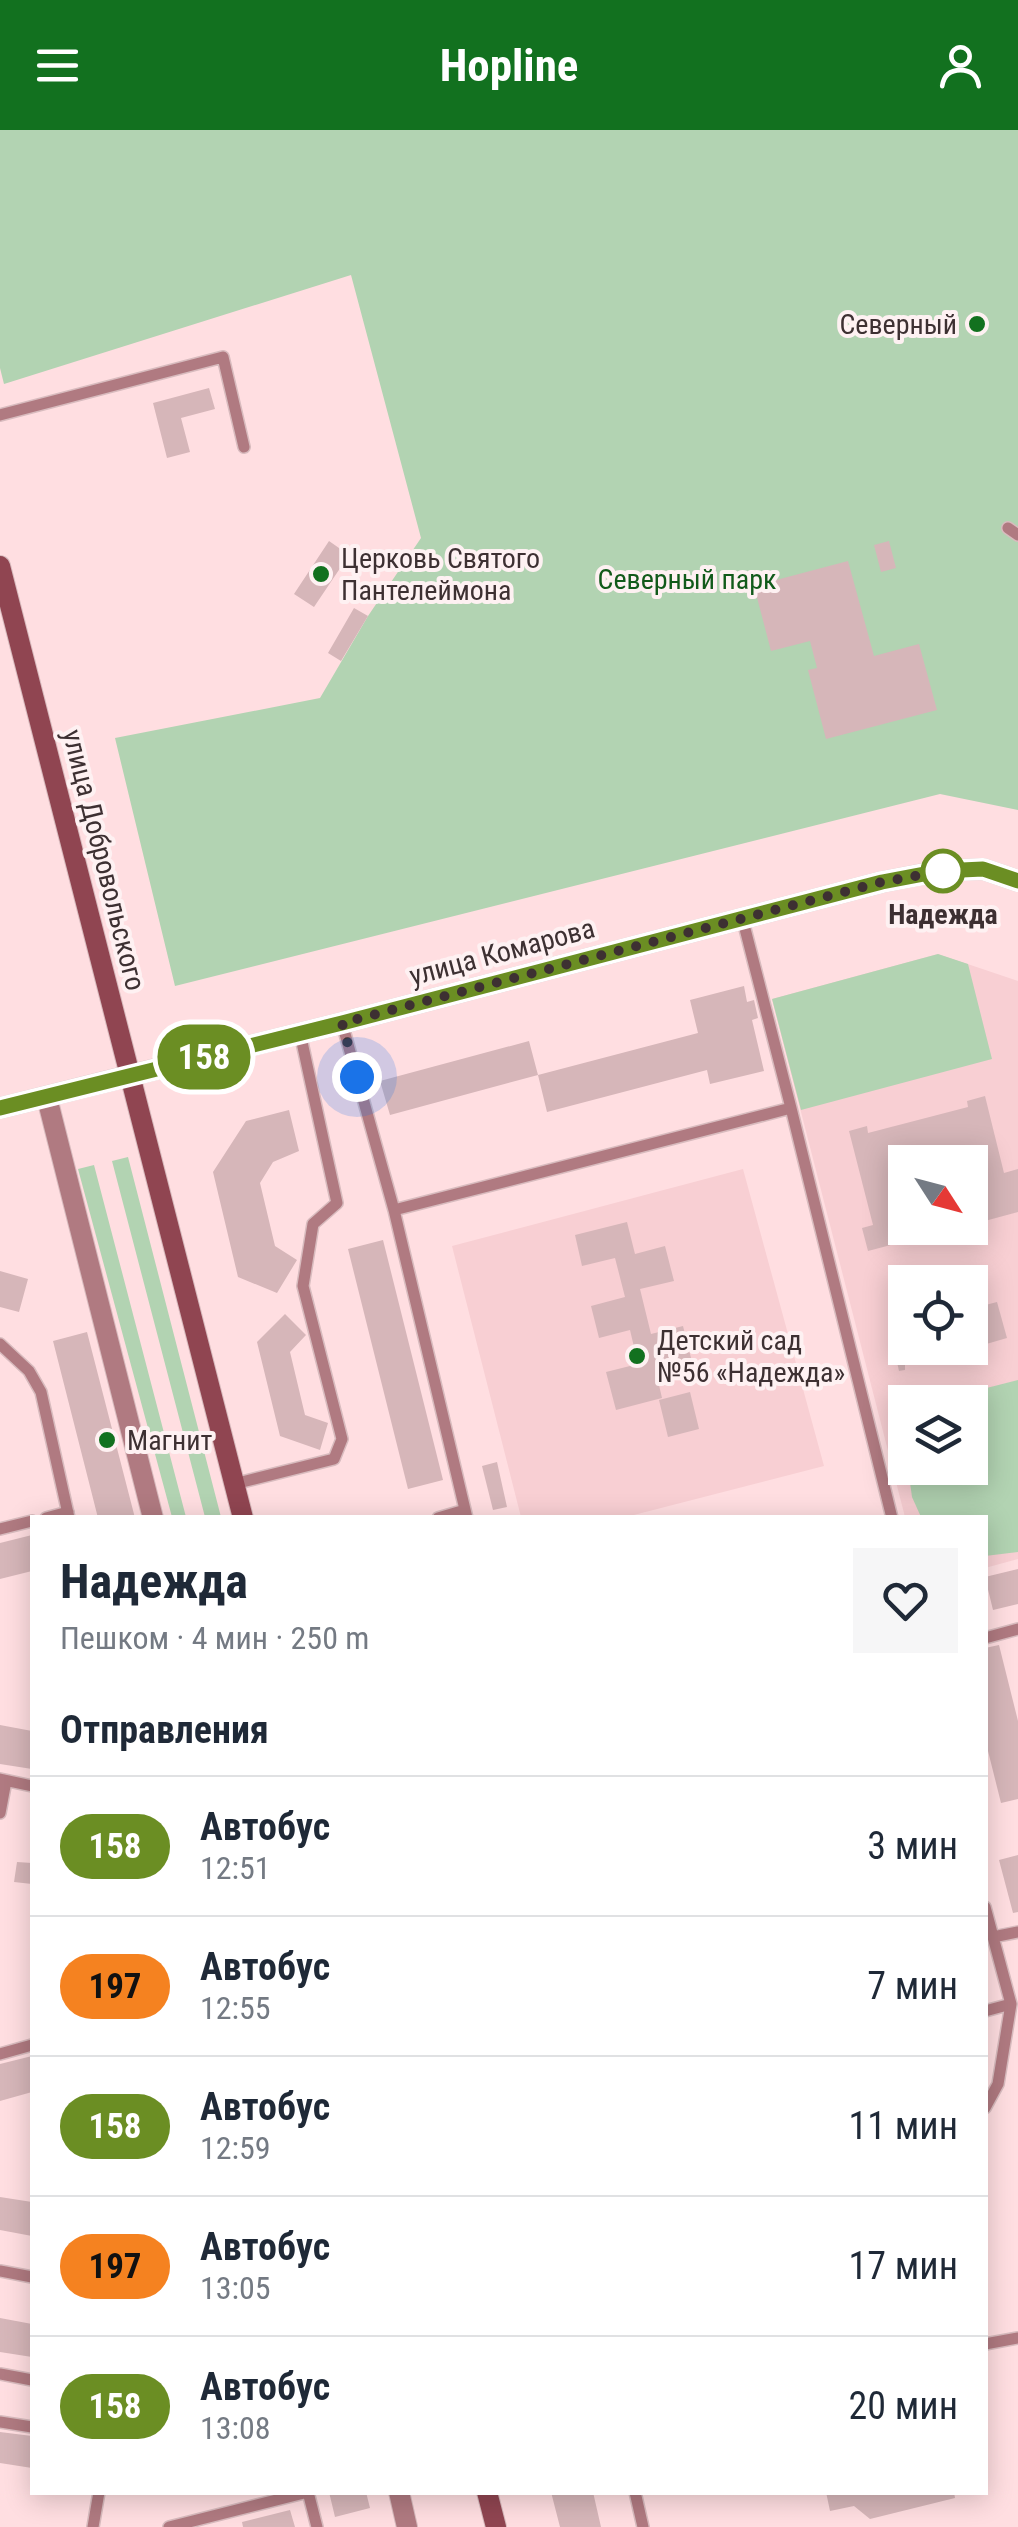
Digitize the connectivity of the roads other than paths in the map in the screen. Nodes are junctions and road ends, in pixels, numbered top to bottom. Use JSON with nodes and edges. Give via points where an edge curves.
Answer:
{"nodes":[{"id":1,"x":0,"y":415,"type":"edge"},
{"id":2,"x":244,"y":448,"type":"dead end"},
{"id":3,"x":0,"y":566,"type":"edge"},
{"id":4,"x":1018,"y":881,"type":"edge"},
{"id":5,"x":742,"y":918,"type":"junction"},
{"id":6,"x":342,"y":1023,"type":"junction"},
{"id":7,"x":300,"y":1033,"type":"junction"},
{"id":8,"x":132,"y":1075,"type":"junction"},
{"id":9,"x":46,"y":1098,"type":"junction"},
{"id":10,"x":0,"y":1108,"type":"edge"},
{"id":11,"x":791,"y":1108,"type":"junction"},
{"id":12,"x":394,"y":1210,"type":"junction"},
{"id":13,"x":0,"y":1344,"type":"edge"},
{"id":14,"x":234,"y":1484,"type":"junction"},
{"id":15,"x":466,"y":1514,"type":"edge"},
{"id":16,"x":68,"y":1515,"type":"edge"},
{"id":17,"x":151,"y":1515,"type":"edge"},
{"id":18,"x":242,"y":1515,"type":"edge"},
{"id":19,"x":891,"y":1515,"type":"edge"},
{"id":20,"x":30,"y":1522,"type":"edge"},
{"id":21,"x":0,"y":1529,"type":"edge"},
{"id":22,"x":1018,"y":1629,"type":"edge"},
{"id":23,"x":988,"y":1637,"type":"edge"},
{"id":24,"x":3,"y":1780,"type":"edge"},
{"id":25,"x":30,"y":1786,"type":"edge"},
{"id":26,"x":0,"y":1812,"type":"edge"},
{"id":27,"x":989,"y":1929,"type":"edge"},
{"id":28,"x":1018,"y":1932,"type":"edge"},
{"id":29,"x":1011,"y":2004,"type":"junction"},
{"id":30,"x":988,"y":2010,"type":"edge"},
{"id":31,"x":30,"y":2045,"type":"edge"},
{"id":32,"x":0,"y":2054,"type":"edge"},
{"id":33,"x":988,"y":2102,"type":"edge"},
{"id":34,"x":0,"y":2271,"type":"edge"},
{"id":35,"x":30,"y":2276,"type":"edge"},
{"id":36,"x":1018,"y":2338,"type":"edge"},
{"id":37,"x":988,"y":2343,"type":"edge"},
{"id":38,"x":0,"y":2374,"type":"edge"},
{"id":39,"x":30,"y":2380,"type":"edge"},
{"id":40,"x":0,"y":2422,"type":"edge"},
{"id":41,"x":30,"y":2428,"type":"edge"},
{"id":42,"x":99,"y":2495,"type":"edge"},
{"id":43,"x":296,"y":2495,"type":"edge"},
{"id":44,"x":309,"y":2495,"type":"edge"},
{"id":45,"x":400,"y":2495,"type":"edge"},
{"id":46,"x":488,"y":2495,"type":"edge"},
{"id":47,"x":636,"y":2495,"type":"edge"},
{"id":48,"x":93,"y":2527,"type":"edge"},
{"id":49,"x":169,"y":2527,"type":"edge"},
{"id":50,"x":317,"y":2527,"type":"edge"},
{"id":51,"x":408,"y":2527,"type":"edge"},
{"id":52,"x":496,"y":2527,"type":"edge"},
{"id":53,"x":644,"y":2527,"type":"edge"}],
"edges":[{"from":1,"to":2,"type":"lane","via":[[222,357]]},
{"from":3,"to":8,"type":"main road","name":"улица Добровольского"},
{"from":4,"to":5,"type":"street","name":"улица Комарова","via":[[983,869],[940,871]]},
{"from":5,"to":6,"type":"street","name":"улица Комарова"},
{"from":5,"to":11,"type":"lane"},
{"from":6,"to":7,"type":"street","name":"улица Комарова"},
{"from":6,"to":12,"type":"lane"},
{"from":7,"to":8,"type":"street","name":"улица Комарова"},
{"from":7,"to":14,"type":"lane","via":[[337,1203],[313,1224],[302,1286],[342,1439],[334,1458]]},
{"from":8,"to":9,"type":"main road","name":"улица Комарова"},
{"from":8,"to":14,"type":"main road","name":"улица Добровольского"},
{"from":9,"to":10,"type":"main road","name":"улица Комарова"},
{"from":9,"to":17,"type":"street"},
{"from":11,"to":12,"type":"lane"},
{"from":11,"to":19,"type":"lane"},
{"from":12,"to":15,"type":"lane"},
{"from":13,"to":16,"type":"lane","via":[[42,1392]]},
{"from":14,"to":18,"type":"main road","name":"улица Добровольского"},
{"from":20,"to":21,"type":"lane"},
{"from":22,"to":23,"type":"lane"},
{"from":24,"to":25,"type":"lane"},
{"from":24,"to":26,"type":"lane"},
{"from":27,"to":28,"type":"lane"},
{"from":27,"to":29,"type":"lane"},
{"from":29,"to":30,"type":"lane"},
{"from":29,"to":33,"type":"lane","via":[[998,2084]]},
{"from":31,"to":32,"type":"lane"},
{"from":34,"to":35,"type":"lane"},
{"from":36,"to":37,"type":"lane"},
{"from":38,"to":39,"type":"lane"},
{"from":40,"to":41,"type":"lane"},
{"from":42,"to":48,"type":"lane"},
{"from":43,"to":49,"type":"lane"},
{"from":44,"to":50,"type":"lane"},
{"from":45,"to":51,"type":"street"},
{"from":46,"to":52,"type":"main road"},
{"from":47,"to":53,"type":"lane"}]}
